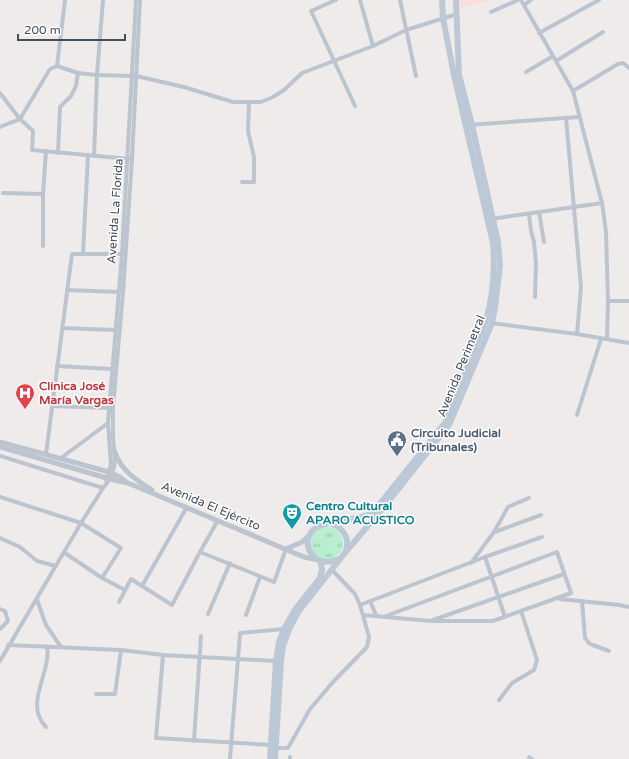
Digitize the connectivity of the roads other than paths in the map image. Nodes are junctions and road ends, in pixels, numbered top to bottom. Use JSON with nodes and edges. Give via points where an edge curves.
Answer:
{"nodes":[{"id":1,"x":65,"y":0,"type":"edge"},
{"id":2,"x":103,"y":0,"type":"edge"},
{"id":3,"x":136,"y":0,"type":"edge"},
{"id":4,"x":140,"y":0,"type":"edge"},
{"id":5,"x":336,"y":0,"type":"edge"},
{"id":6,"x":360,"y":0,"type":"edge"},
{"id":7,"x":400,"y":0,"type":"edge"},
{"id":8,"x":442,"y":0,"type":"edge"},
{"id":9,"x":456,"y":0,"type":"edge"},
{"id":10,"x":518,"y":0,"type":"edge"},
{"id":11,"x":521,"y":0,"type":"edge"},
{"id":12,"x":531,"y":0,"type":"edge"},
{"id":13,"x":599,"y":0,"type":"edge"},
{"id":14,"x":524,"y":5,"type":"junction"},
{"id":15,"x":491,"y":12,"type":"dead end"},
{"id":16,"x":457,"y":14,"type":"junction"},
{"id":17,"x":443,"y":18,"type":"junction"},
{"id":18,"x":406,"y":30,"type":"junction"},
{"id":19,"x":603,"y":32,"type":"dead end"},
{"id":20,"x":539,"y":33,"type":"junction"},
{"id":21,"x":373,"y":46,"type":"junction"},
{"id":22,"x":553,"y":56,"type":"junction"},
{"id":23,"x":333,"y":61,"type":"junction"},
{"id":24,"x":556,"y":61,"type":"junction"},
{"id":25,"x":57,"y":66,"type":"junction"},
{"id":26,"x":629,"y":68,"type":"edge"},
{"id":27,"x":526,"y":72,"type":"dead end"},
{"id":28,"x":78,"y":73,"type":"junction"},
{"id":29,"x":97,"y":75,"type":"junction"},
{"id":30,"x":134,"y":76,"type":"junction"},
{"id":31,"x":416,"y":76,"type":"dead end"},
{"id":32,"x":573,"y":91,"type":"junction"},
{"id":33,"x":0,"y":93,"type":"edge"},
{"id":34,"x":249,"y":103,"type":"junction"},
{"id":35,"x":355,"y":106,"type":"dead end"},
{"id":36,"x":579,"y":117,"type":"junction"},
{"id":37,"x":566,"y":118,"type":"junction"},
{"id":38,"x":20,"y":119,"type":"junction"},
{"id":39,"x":469,"y":125,"type":"junction"},
{"id":40,"x":0,"y":127,"type":"edge"},
{"id":41,"x":46,"y":151,"type":"junction"},
{"id":42,"x":58,"y":153,"type":"junction"},
{"id":43,"x":88,"y":155,"type":"junction"},
{"id":44,"x":94,"y":156,"type":"junction"},
{"id":45,"x":130,"y":159,"type":"junction"},
{"id":46,"x":242,"y":182,"type":"dead end"},
{"id":47,"x":3,"y":193,"type":"dead end"},
{"id":48,"x":43,"y":194,"type":"junction"},
{"id":49,"x":602,"y":203,"type":"junction"},
{"id":50,"x":574,"y":208,"type":"junction"},
{"id":51,"x":539,"y":212,"type":"junction"},
{"id":52,"x":529,"y":214,"type":"junction"},
{"id":53,"x":491,"y":219,"type":"junction"},
{"id":54,"x":544,"y":242,"type":"dead end"},
{"id":55,"x":43,"y":246,"type":"dead end"},
{"id":56,"x":83,"y":254,"type":"junction"},
{"id":57,"x":122,"y":254,"type":"junction"},
{"id":58,"x":67,"y":290,"type":"junction"},
{"id":59,"x":119,"y":292,"type":"junction"},
{"id":60,"x":535,"y":297,"type":"dead end"},
{"id":61,"x":608,"y":301,"type":"junction"},
{"id":62,"x":629,"y":301,"type":"edge"},
{"id":63,"x":489,"y":322,"type":"junction"},
{"id":64,"x":62,"y":328,"type":"junction"},
{"id":65,"x":116,"y":330,"type":"junction"},
{"id":66,"x":577,"y":334,"type":"junction"},
{"id":67,"x":601,"y":339,"type":"junction"},
{"id":68,"x":607,"y":339,"type":"junction"},
{"id":69,"x":629,"y":343,"type":"edge"},
{"id":70,"x":57,"y":366,"type":"junction"},
{"id":71,"x":112,"y":369,"type":"junction"},
{"id":72,"x":52,"y":406,"type":"junction"},
{"id":73,"x":109,"y":408,"type":"junction"},
{"id":74,"x":577,"y":415,"type":"dead end"},
{"id":75,"x":108,"y":423,"type":"junction"},
{"id":76,"x":0,"y":442,"type":"edge"},
{"id":77,"x":0,"y":447,"type":"edge"},
{"id":78,"x":114,"y":450,"type":"junction"},
{"id":79,"x":46,"y":454,"type":"junction"},
{"id":80,"x":0,"y":456,"type":"edge"},
{"id":81,"x":60,"y":458,"type":"junction"},
{"id":82,"x":110,"y":476,"type":"junction"},
{"id":83,"x":103,"y":488,"type":"junction"},
{"id":84,"x":160,"y":496,"type":"junction"},
{"id":85,"x":0,"y":497,"type":"edge"},
{"id":86,"x":529,"y":498,"type":"dead end"},
{"id":87,"x":187,"y":507,"type":"junction"},
{"id":88,"x":541,"y":515,"type":"dead end"},
{"id":89,"x":218,"y":520,"type":"junction"},
{"id":90,"x":81,"y":523,"type":"junction"},
{"id":91,"x":332,"y":524,"type":"junction"},
{"id":92,"x":494,"y":532,"type":"junction"},
{"id":93,"x":309,"y":536,"type":"junction"},
{"id":94,"x":542,"y":537,"type":"dead end"},
{"id":95,"x":0,"y":538,"type":"edge"},
{"id":96,"x":286,"y":549,"type":"junction"},
{"id":97,"x":200,"y":552,"type":"junction"},
{"id":98,"x":65,"y":553,"type":"junction"},
{"id":99,"x":344,"y":554,"type":"junction"},
{"id":100,"x":485,"y":557,"type":"junction"},
{"id":101,"x":319,"y":560,"type":"junction"},
{"id":102,"x":230,"y":563,"type":"junction"},
{"id":103,"x":470,"y":563,"type":"junction"},
{"id":104,"x":56,"y":566,"type":"junction"},
{"id":105,"x":332,"y":570,"type":"junction"},
{"id":106,"x":564,"y":574,"type":"junction"},
{"id":107,"x":492,"y":576,"type":"junction"},
{"id":108,"x":260,"y":577,"type":"junction"},
{"id":109,"x":102,"y":578,"type":"junction"},
{"id":110,"x":142,"y":586,"type":"junction"},
{"id":111,"x":126,"y":590,"type":"junction"},
{"id":112,"x":498,"y":597,"type":"junction"},
{"id":113,"x":558,"y":599,"type":"junction"},
{"id":114,"x":37,"y":600,"type":"junction"},
{"id":115,"x":582,"y":601,"type":"junction"},
{"id":116,"x":119,"y":602,"type":"dead end"},
{"id":117,"x":370,"y":602,"type":"junction"},
{"id":118,"x":360,"y":605,"type":"junction"},
{"id":119,"x":629,"y":607,"type":"edge"},
{"id":120,"x":0,"y":609,"type":"edge"},
{"id":121,"x":521,"y":611,"type":"junction"},
{"id":122,"x":208,"y":614,"type":"dead end"},
{"id":123,"x":363,"y":614,"type":"junction"},
{"id":124,"x":246,"y":615,"type":"dead end"},
{"id":125,"x":376,"y":616,"type":"junction"},
{"id":126,"x":386,"y":616,"type":"junction"},
{"id":127,"x":505,"y":617,"type":"junction"},
{"id":128,"x":431,"y":621,"type":"junction"},
{"id":129,"x":0,"y":629,"type":"edge"},
{"id":130,"x":284,"y":629,"type":"junction"},
{"id":131,"x":201,"y":636,"type":"dead end"},
{"id":132,"x":8,"y":645,"type":"junction"},
{"id":133,"x":47,"y":646,"type":"junction"},
{"id":134,"x":61,"y":647,"type":"junction"},
{"id":135,"x":121,"y":650,"type":"junction"},
{"id":136,"x":609,"y":651,"type":"dead end"},
{"id":137,"x":163,"y":655,"type":"junction"},
{"id":138,"x":200,"y":658,"type":"junction"},
{"id":139,"x":238,"y":659,"type":"junction"},
{"id":140,"x":0,"y":661,"type":"edge"},
{"id":141,"x":276,"y":661,"type":"junction"},
{"id":142,"x":96,"y":694,"type":"dead end"},
{"id":143,"x":500,"y":700,"type":"dead end"},
{"id":144,"x":46,"y":727,"type":"dead end"},
{"id":145,"x":194,"y":741,"type":"junction"},
{"id":146,"x":231,"y":743,"type":"junction"},
{"id":147,"x":273,"y":746,"type":"junction"},
{"id":148,"x":230,"y":759,"type":"edge"},
{"id":149,"x":270,"y":759,"type":"edge"},
{"id":150,"x":275,"y":759,"type":"edge"}],
"edges":[{"from":1,"to":25,"type":"street"},
{"from":2,"to":29,"type":"street"},
{"from":3,"to":30,"type":"street","name":"Avenida La Florida"},
{"from":4,"to":30,"type":"street"},
{"from":5,"to":23,"type":"street","via":[[311,10]]},
{"from":6,"to":21,"type":"street"},
{"from":7,"to":18,"type":"street"},
{"from":8,"to":17,"type":"main road","name":"Avenida Perimetral"},
{"from":9,"to":16,"type":"main road","name":"Avenida Perimetral"},
{"from":10,"to":15,"type":"street"},
{"from":11,"to":14,"type":"street"},
{"from":12,"to":14,"type":"street"},
{"from":13,"to":20,"type":"street"},
{"from":14,"to":20,"type":"street"},
{"from":16,"to":17,"type":"street"},
{"from":16,"to":39,"type":"main road","name":"Avenida Perimetral","via":[[459,75]]},
{"from":17,"to":18,"type":"street"},
{"from":17,"to":39,"type":"main road","name":"Avenida Perimetral","via":[[454,75]]},
{"from":18,"to":21,"type":"street"},
{"from":18,"to":31,"type":"street"},
{"from":19,"to":24,"type":"street"},
{"from":20,"to":22,"type":"street"},
{"from":21,"to":23,"type":"street"},
{"from":22,"to":24,"type":"street"},
{"from":22,"to":27,"type":"street"},
{"from":23,"to":34,"type":"street","via":[[302,73],[273,97]]},
{"from":23,"to":35,"type":"street"},
{"from":24,"to":32,"type":"street"},
{"from":25,"to":28,"type":"street"},
{"from":25,"to":38,"type":"street","via":[[50,69]]},
{"from":26,"to":32,"type":"street","via":[[623,63],[618,64]]},
{"from":28,"to":29,"type":"street"},
{"from":28,"to":42,"type":"street","via":[[71,96],[60,107]]},
{"from":29,"to":30,"type":"street"},
{"from":29,"to":44,"type":"street"},
{"from":30,"to":34,"type":"street","via":[[184,87],[233,102]]},
{"from":30,"to":45,"type":"street","name":"Avenida La Florida"},
{"from":32,"to":36,"type":"street"},
{"from":33,"to":38,"type":"street"},
{"from":34,"to":46,"type":"street","via":[[248,130],[254,156],[254,182]]},
{"from":36,"to":37,"type":"street"},
{"from":36,"to":49,"type":"street"},
{"from":37,"to":39,"type":"street"},
{"from":37,"to":50,"type":"street"},
{"from":38,"to":40,"type":"street"},
{"from":38,"to":41,"type":"street","via":[[33,131],[32,150]]},
{"from":39,"to":53,"type":"main road","name":"Avenida Perimetral"},
{"from":41,"to":42,"type":"street"},
{"from":41,"to":48,"type":"street"},
{"from":42,"to":43,"type":"street"},
{"from":43,"to":44,"type":"street"},
{"from":43,"to":56,"type":"street"},
{"from":44,"to":45,"type":"street"},
{"from":45,"to":57,"type":"street","name":"Avenida La Florida"},
{"from":45,"to":78,"type":"street","via":[[123,292],[113,407]]},
{"from":47,"to":48,"type":"street"},
{"from":48,"to":55,"type":"street"},
{"from":49,"to":50,"type":"street"},
{"from":49,"to":61,"type":"street","via":[[606,232]]},
{"from":50,"to":51,"type":"street"},
{"from":50,"to":66,"type":"street","via":[[581,287]]},
{"from":51,"to":52,"type":"street"},
{"from":51,"to":54,"type":"street"},
{"from":52,"to":53,"type":"street"},
{"from":52,"to":60,"type":"street","via":[[534,242]]},
{"from":53,"to":63,"type":"main road","name":"Avenida Perimetral","via":[[498,242],[500,264],[495,308]]},
{"from":56,"to":57,"type":"street"},
{"from":56,"to":58,"type":"street","via":[[72,254]]},
{"from":57,"to":59,"type":"street","name":"Avenida La Florida"},
{"from":58,"to":59,"type":"street"},
{"from":58,"to":64,"type":"street"},
{"from":59,"to":65,"type":"street","name":"Avenida La Florida"},
{"from":61,"to":62,"type":"street"},
{"from":61,"to":68,"type":"street"},
{"from":63,"to":66,"type":"street"},
{"from":63,"to":91,"type":"main road","name":"Avenida Perimetral","via":[[445,423],[375,510],[364,517]]},
{"from":63,"to":99,"type":"main road","name":"Avenida Perimetral","via":[[449,425]]},
{"from":64,"to":65,"type":"street"},
{"from":64,"to":70,"type":"street"},
{"from":65,"to":71,"type":"street","name":"Avenida La Florida"},
{"from":66,"to":67,"type":"street"},
{"from":67,"to":68,"type":"street"},
{"from":67,"to":74,"type":"street"},
{"from":68,"to":69,"type":"street"},
{"from":70,"to":71,"type":"street"},
{"from":70,"to":72,"type":"street"},
{"from":71,"to":73,"type":"street","name":"Avenida La Florida"},
{"from":72,"to":73,"type":"street"},
{"from":72,"to":79,"type":"street"},
{"from":73,"to":75,"type":"street","name":"Avenida La Florida"},
{"from":75,"to":81,"type":"street"},
{"from":75,"to":82,"type":"street","name":"Avenida La Florida","via":[[112,458]]},
{"from":76,"to":79,"type":"street","name":"Avenida El Ejército"},
{"from":77,"to":82,"type":"street","name":"Avenida El Ejército"},
{"from":78,"to":82,"type":"street","via":[[115,460]]},
{"from":78,"to":84,"type":"street","via":[[128,473]]},
{"from":79,"to":81,"type":"street","name":"Avenida El Ejército"},
{"from":80,"to":83,"type":"street"},
{"from":81,"to":82,"type":"street","name":"Avenida El Ejército"},
{"from":82,"to":83,"type":"street"},
{"from":82,"to":84,"type":"street","name":"Avenida El Ejército"},
{"from":83,"to":90,"type":"street"},
{"from":84,"to":87,"type":"street","name":"Avenida El Ejército"},
{"from":85,"to":90,"type":"street"},
{"from":86,"to":92,"type":"street","via":[[508,507]]},
{"from":87,"to":89,"type":"street","name":"Avenida El Ejército"},
{"from":87,"to":110,"type":"street"},
{"from":88,"to":92,"type":"street"},
{"from":89,"to":96,"type":"street","name":"Avenida El Ejército"},
{"from":89,"to":97,"type":"street"},
{"from":90,"to":98,"type":"street"},
{"from":90,"to":109,"type":"street","via":[[121,548]]},
{"from":91,"to":93,"type":"main road","via":[[318,526]]},
{"from":91,"to":99,"type":"main road","via":[[346,535]]},
{"from":92,"to":103,"type":"street"},
{"from":93,"to":96,"type":"street"},
{"from":93,"to":101,"type":"main road","via":[[310,550]]},
{"from":94,"to":100,"type":"street"},
{"from":95,"to":104,"type":"street","via":[[20,547],[37,561]]},
{"from":96,"to":101,"type":"street","name":"Avenida El Ejército"},
{"from":96,"to":108,"type":"street","via":[[274,582]]},
{"from":97,"to":102,"type":"street"},
{"from":97,"to":110,"type":"street","via":[[172,605]]},
{"from":98,"to":104,"type":"street"},
{"from":98,"to":109,"type":"street"},
{"from":99,"to":101,"type":"main road","via":[[333,562]]},
{"from":99,"to":105,"type":"main road","name":"Avenida Perimetral"},
{"from":100,"to":103,"type":"street"},
{"from":100,"to":107,"type":"street"},
{"from":101,"to":130,"type":"main road","name":"Avenida Perimetral","via":[[322,569],[320,578],[296,608]]},
{"from":102,"to":108,"type":"street"},
{"from":102,"to":122,"type":"street"},
{"from":103,"to":117,"type":"street"},
{"from":104,"to":114,"type":"street"},
{"from":105,"to":118,"type":"street","via":[[355,594]]},
{"from":105,"to":147,"type":"main road","name":"Avenida Perimetral","via":[[299,611],[283,646]]},
{"from":106,"to":107,"type":"street","via":[[557,552]]},
{"from":106,"to":112,"type":"street"},
{"from":106,"to":113,"type":"street","via":[[571,593]]},
{"from":107,"to":112,"type":"street"},
{"from":107,"to":126,"type":"street"},
{"from":108,"to":124,"type":"street"},
{"from":109,"to":111,"type":"street"},
{"from":110,"to":111,"type":"street","via":[[131,579]]},
{"from":111,"to":116,"type":"street"},
{"from":112,"to":127,"type":"street"},
{"from":112,"to":128,"type":"street"},
{"from":113,"to":115,"type":"street"},
{"from":113,"to":121,"type":"street"},
{"from":114,"to":132,"type":"street"},
{"from":114,"to":134,"type":"street","via":[[46,625]]},
{"from":115,"to":119,"type":"street"},
{"from":115,"to":136,"type":"street","via":[[585,638],[590,644]]},
{"from":117,"to":118,"type":"street"},
{"from":117,"to":125,"type":"street"},
{"from":118,"to":123,"type":"street"},
{"from":120,"to":129,"type":"street","via":[[5,611],[8,619]]},
{"from":121,"to":127,"type":"street"},
{"from":121,"to":143,"type":"street","via":[[536,664],[534,670],[512,683]]},
{"from":123,"to":125,"type":"street"},
{"from":123,"to":147,"type":"street","via":[[369,637],[367,646],[310,710],[288,748]]},
{"from":125,"to":126,"type":"street"},
{"from":126,"to":128,"type":"street"},
{"from":127,"to":128,"type":"street","via":[[493,621]]},
{"from":130,"to":139,"type":"street","via":[[240,633]]},
{"from":130,"to":141,"type":"main road","name":"Avenida Perimetral"},
{"from":131,"to":138,"type":"street"},
{"from":132,"to":133,"type":"street"},
{"from":132,"to":140,"type":"street"},
{"from":133,"to":134,"type":"street"},
{"from":133,"to":144,"type":"street","via":[[47,663],[37,710],[40,721]]},
{"from":134,"to":135,"type":"street"},
{"from":135,"to":137,"type":"street"},
{"from":135,"to":142,"type":"street","via":[[115,694]]},
{"from":137,"to":138,"type":"street"},
{"from":137,"to":145,"type":"street","via":[[156,738]]},
{"from":138,"to":139,"type":"street"},
{"from":138,"to":145,"type":"street"},
{"from":139,"to":141,"type":"street"},
{"from":139,"to":146,"type":"street"},
{"from":141,"to":147,"type":"main road","name":"Avenida Perimetral"},
{"from":145,"to":146,"type":"street"},
{"from":146,"to":147,"type":"street"},
{"from":146,"to":148,"type":"street"},
{"from":147,"to":149,"type":"main road","name":"Avenida Perimetral"},
{"from":147,"to":150,"type":"main road","name":"Avenida Perimetral"}]}
